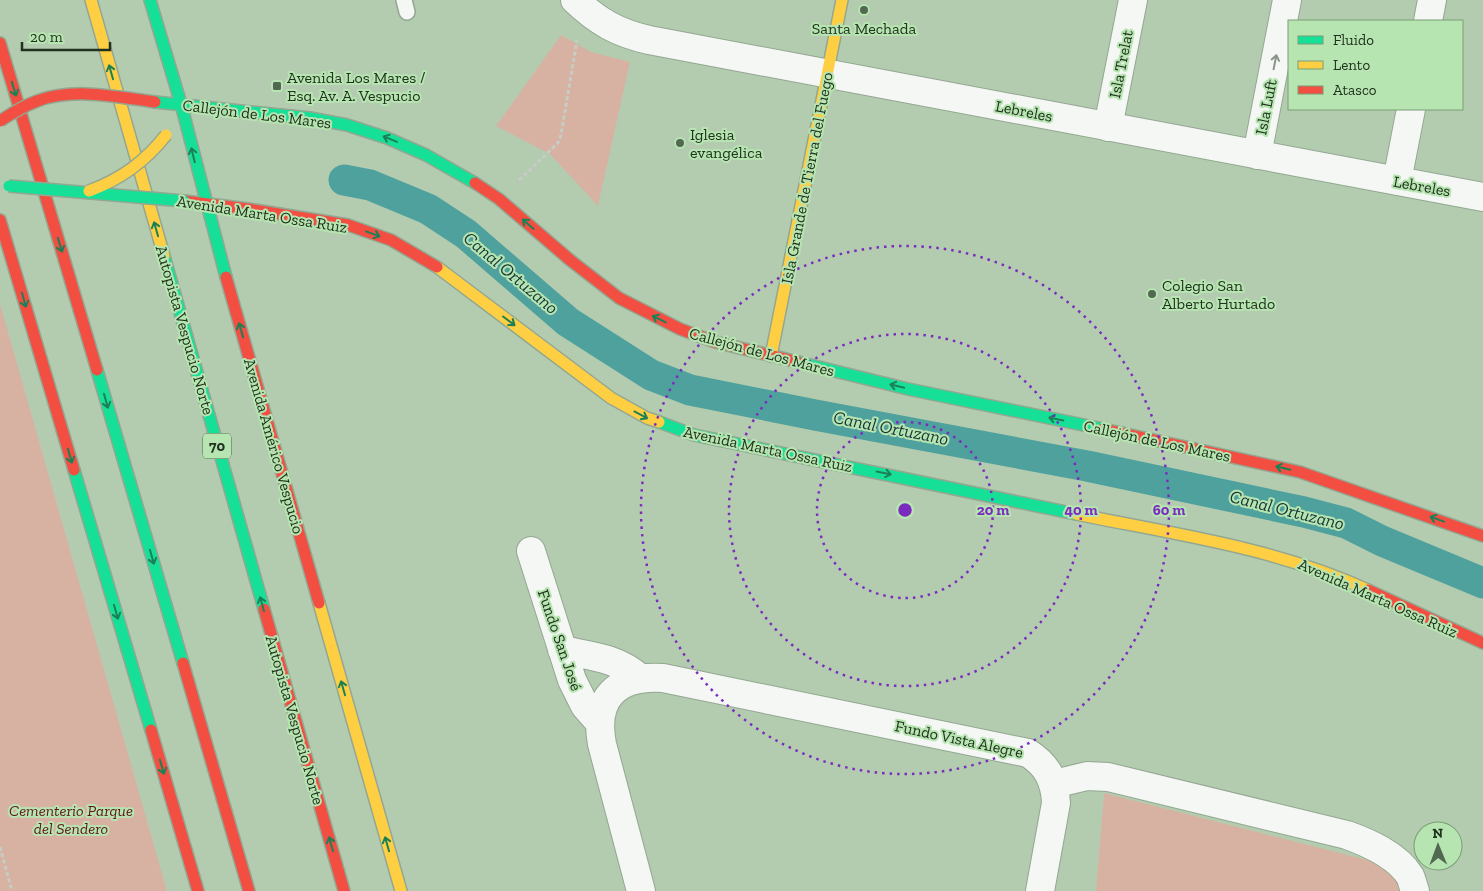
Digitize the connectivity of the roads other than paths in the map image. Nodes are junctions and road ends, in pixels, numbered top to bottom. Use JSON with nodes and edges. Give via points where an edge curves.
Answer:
{"nodes":[{"id":1,"x":91,"y":0,"type":"edge"},
{"id":2,"x":150,"y":0,"type":"edge"},
{"id":3,"x":842,"y":0,"type":"edge"},
{"id":4,"x":1134,"y":0,"type":"edge"},
{"id":5,"x":1287,"y":0,"type":"edge"},
{"id":6,"x":1432,"y":0,"type":"edge"},
{"id":7,"x":578,"y":4,"type":"edge"},
{"id":8,"x":1428,"y":20,"type":"edge"},
{"id":9,"x":0,"y":43,"type":"edge"},
{"id":10,"x":828,"y":73,"type":"junction"},
{"id":11,"x":181,"y":104,"type":"junction"},
{"id":12,"x":1411,"y":110,"type":"edge"},
{"id":13,"x":0,"y":121,"type":"edge"},
{"id":14,"x":1108,"y":128,"type":"junction"},
{"id":15,"x":1257,"y":155,"type":"junction"},
{"id":16,"x":1396,"y":181,"type":"junction"},
{"id":17,"x":5,"y":185,"type":"edge"},
{"id":18,"x":85,"y":193,"type":"junction"},
{"id":19,"x":1483,"y":197,"type":"edge"},
{"id":20,"x":205,"y":203,"type":"junction"},
{"id":21,"x":0,"y":220,"type":"edge"},
{"id":22,"x":771,"y":356,"type":"junction"},
{"id":23,"x":1483,"y":536,"type":"edge"},
{"id":24,"x":531,"y":551,"type":"dead end"},
{"id":25,"x":1483,"y":643,"type":"edge"},
{"id":26,"x":562,"y":650,"type":"junction"},
{"id":27,"x":640,"y":678,"type":"junction"},
{"id":28,"x":610,"y":694,"type":"joint"},
{"id":29,"x":600,"y":723,"type":"junction"},
{"id":30,"x":1054,"y":784,"type":"junction"},
{"id":31,"x":198,"y":891,"type":"edge"},
{"id":32,"x":248,"y":891,"type":"edge"},
{"id":33,"x":344,"y":891,"type":"edge"},
{"id":34,"x":401,"y":891,"type":"edge"},
{"id":35,"x":641,"y":891,"type":"edge"},
{"id":36,"x":1040,"y":891,"type":"edge"},
{"id":37,"x":1414,"y":891,"type":"edge"}],
"edges":[{"from":33,"to":1,"type":"main road","name":"Autopista Vespucio Norte","number":"70","one_way":true},
{"from":2,"to":11,"type":"main road","name":"Avenida Américo Vespucio"},
{"from":3,"to":10,"type":"main road","name":"Isla Grande de Tierra del Fuego"},
{"from":4,"to":14,"type":"street","name":"Isla Trelat"},
{"from":15,"to":5,"type":"street","name":"Isla Luft","one_way":true},
{"from":6,"to":8,"type":"street"},
{"from":7,"to":10,"type":"street","name":"Lebreles","via":[[610,28],[629,36]]},
{"from":9,"to":32,"type":"main road","one_way":true,"via":[[194,696]]},
{"from":10,"to":14,"type":"street","name":"Lebreles"},
{"from":10,"to":22,"type":"main road","name":"Isla Grande de Tierra del Fuego"},
{"from":11,"to":13,"type":"main road","name":"Callejón de Los Mares","bridge":true,"via":[[69,93],[34,101]]},
{"from":11,"to":18,"type":"main road","bridge":true,"via":[[166,135],[139,165],[122,177]]},
{"from":20,"to":11,"type":"main road","name":"Avenida Américo Vespucio","one_way":true},
{"from":22,"to":11,"type":"main road","name":"Callejón de Los Mares","one_way":true,"via":[[715,342],[646,314],[619,298],[570,260],[498,199],[426,154],[355,128],[310,118]]},
{"from":12,"to":16,"type":"street"},
{"from":14,"to":15,"type":"street","name":"Lebreles"},
{"from":15,"to":16,"type":"street","name":"Lebreles"},
{"from":16,"to":19,"type":"street","name":"Lebreles"},
{"from":17,"to":18,"type":"main road","name":"Avenida Marta Ossa Ruiz","bridge":true},
{"from":18,"to":20,"type":"main road","name":"Avenida Marta Ossa Ruiz","bridge":true},
{"from":20,"to":25,"type":"main road","name":"Avenida Marta Ossa Ruiz","one_way":true,"via":[[348,225],[391,240],[445,272],[611,398],[647,418],[694,435],[1260,552],[1350,582]]},
{"from":34,"to":20,"type":"main road","name":"Avenida Américo Vespucio","one_way":true},
{"from":21,"to":31,"type":"main road","one_way":true},
{"from":23,"to":22,"type":"main road","name":"Callejón de Los Mares","one_way":true,"via":[[1300,472],[908,389]]},
{"from":24,"to":26,"type":"street","name":"Fundo San José"},
{"from":26,"to":27,"type":"street","via":[[608,659]]},
{"from":26,"to":29,"type":"street","name":"Fundo San José","via":[[578,694]]},
{"from":27,"to":28,"type":"street","name":"Fundo Vista Alegre","via":[[619,686]]},
{"from":27,"to":30,"type":"street","name":"Fundo Vista Alegre","via":[[663,678],[1020,750],[1042,764]]},
{"from":28,"to":29,"type":"street","name":"Fundo San José","via":[[603,706]]},
{"from":29,"to":35,"type":"street","name":"Fundo San José","via":[[602,744]]},
{"from":30,"to":36,"type":"street","via":[[1056,803]]},
{"from":30,"to":37,"type":"street","via":[[1082,777],[1108,777],[1348,835],[1393,859],[1410,876]]}]}
